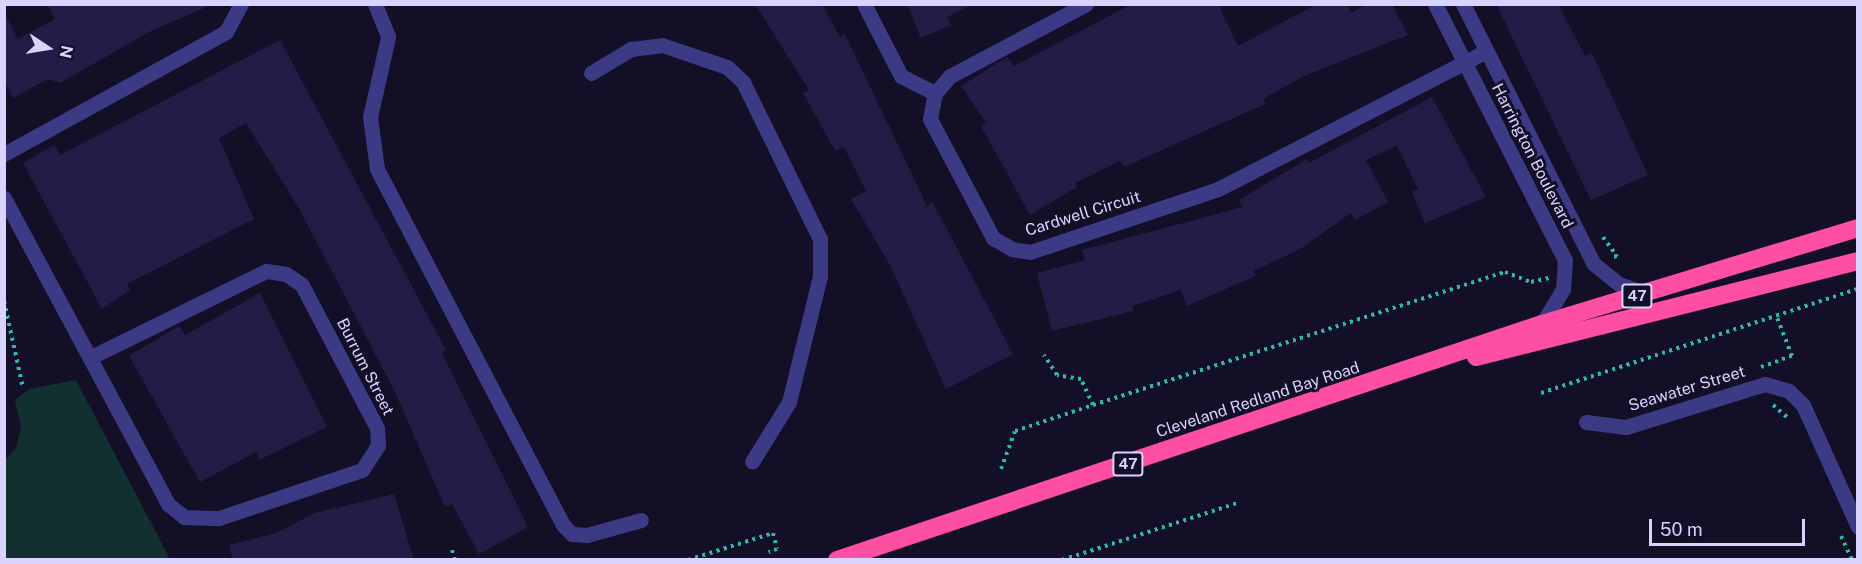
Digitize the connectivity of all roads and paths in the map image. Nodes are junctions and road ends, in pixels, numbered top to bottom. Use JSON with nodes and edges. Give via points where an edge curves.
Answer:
{"nodes":[{"id":1,"x":241,"y":4,"type":"edge"},
{"id":2,"x":375,"y":4,"type":"edge"},
{"id":3,"x":864,"y":4,"type":"edge"},
{"id":4,"x":1086,"y":4,"type":"edge"},
{"id":5,"x":1435,"y":4,"type":"edge"},
{"id":6,"x":1463,"y":4,"type":"edge"},
{"id":7,"x":1487,"y":51,"type":"junction"},
{"id":8,"x":1465,"y":63,"type":"junction"},
{"id":9,"x":591,"y":73,"type":"dead end"},
{"id":10,"x":935,"y":93,"type":"junction"},
{"id":11,"x":4,"y":154,"type":"edge"},
{"id":12,"x":4,"y":198,"type":"edge"},
{"id":13,"x":1857,"y":228,"type":"edge"},
{"id":14,"x":1857,"y":261,"type":"edge"},
{"id":15,"x":1564,"y":275,"type":"junction"},
{"id":16,"x":1857,"y":289,"type":"edge"},
{"id":17,"x":1646,"y":293,"type":"junction"},
{"id":18,"x":4,"y":301,"type":"edge"},
{"id":19,"x":1776,"y":315,"type":"junction"},
{"id":20,"x":1542,"y":324,"type":"junction"},
{"id":21,"x":1044,"y":355,"type":"dead end"},
{"id":22,"x":91,"y":357,"type":"junction"},
{"id":23,"x":1418,"y":367,"type":"junction"},
{"id":24,"x":1765,"y":384,"type":"junction"},
{"id":25,"x":23,"y":388,"type":"dead end"},
{"id":26,"x":1540,"y":393,"type":"dead end"},
{"id":27,"x":1093,"y":405,"type":"junction"},
{"id":28,"x":1586,"y":422,"type":"dead end"},
{"id":29,"x":752,"y":462,"type":"dead end"},
{"id":30,"x":1001,"y":469,"type":"dead end"},
{"id":31,"x":1240,"y":502,"type":"dead end"},
{"id":32,"x":641,"y":520,"type":"dead end"},
{"id":33,"x":1857,"y":527,"type":"edge"},
{"id":34,"x":452,"y":550,"type":"dead end"},
{"id":35,"x":768,"y":552,"type":"dead end"},
{"id":36,"x":455,"y":560,"type":"edge"},
{"id":37,"x":522,"y":560,"type":"edge"},
{"id":38,"x":550,"y":560,"type":"edge"},
{"id":39,"x":688,"y":560,"type":"edge"},
{"id":40,"x":837,"y":560,"type":"edge"},
{"id":41,"x":1062,"y":560,"type":"edge"}],
"edges":[{"from":1,"to":11,"type":"street","via":[[226,32]]},
{"from":2,"to":32,"type":"street","via":[[388,37],[370,117],[377,169],[563,525],[572,534],[586,535]]},
{"from":3,"to":10,"type":"street","via":[[901,76]]},
{"from":4,"to":10,"type":"street","via":[[950,76]]},
{"from":5,"to":8,"type":"street","name":"Harrington Boulevard"},
{"from":6,"to":7,"type":"street","name":"Harrington Boulevard"},
{"from":7,"to":8,"type":"street","name":"Cardwell Circuit"},
{"from":7,"to":17,"type":"street","name":"Harrington Boulevard","via":[[1594,264],[1619,284]]},
{"from":8,"to":10,"type":"street","name":"Cardwell Circuit","via":[[1218,189],[1030,252],[993,238],[930,119]]},
{"from":8,"to":15,"type":"street","name":"Harrington Boulevard","via":[[1565,260]]},
{"from":9,"to":29,"type":"street","via":[[632,49],[662,45],[727,67],[743,82],[820,239],[820,276],[789,402]]},
{"from":12,"to":22,"type":"street","name":"Burrum Street"},
{"from":13,"to":17,"type":"highway","name":"Cleveland Redland Bay Road","number":"47"},
{"from":14,"to":23,"type":"highway","name":"Cleveland Redland Bay Road","number":"47","via":[[1541,345]]},
{"from":15,"to":20,"type":"street","name":"Harrington Boulevard","via":[[1563,289]]},
{"from":15,"to":27,"type":"path","via":[[1531,282],[1506,272]]},
{"from":16,"to":19,"type":"path"},
{"from":17,"to":20,"type":"highway","name":"Cleveland Redland Bay Road","number":"47"},
{"from":18,"to":25,"type":"path"},
{"from":19,"to":24,"type":"path","via":[[1792,356],[1761,365]]},
{"from":19,"to":26,"type":"path"},
{"from":20,"to":23,"type":"highway","name":"Cleveland Redland Bay Road","number":"47"},
{"from":21,"to":27,"type":"path","via":[[1057,375],[1081,379]]},
{"from":22,"to":22,"type":"street","name":"Burrum Street","via":[[168,504],[184,517],[219,518],[362,470],[378,445],[377,428],[302,285],[286,274],[266,271]]},
{"from":23,"to":40,"type":"highway","name":"Cleveland Redland Bay Road","number":"47"},
{"from":24,"to":28,"type":"street","name":"Seawater Street","via":[[1626,427]]},
{"from":24,"to":33,"type":"street","name":"Seawater Street","via":[[1789,392],[1803,405]]},
{"from":27,"to":30,"type":"path","via":[[1015,431]]},
{"from":31,"to":41,"type":"path"},
{"from":34,"to":36,"type":"path"},
{"from":35,"to":39,"type":"path","via":[[777,549],[773,533]]},
{"from":37,"to":38,"type":"path"}]}
